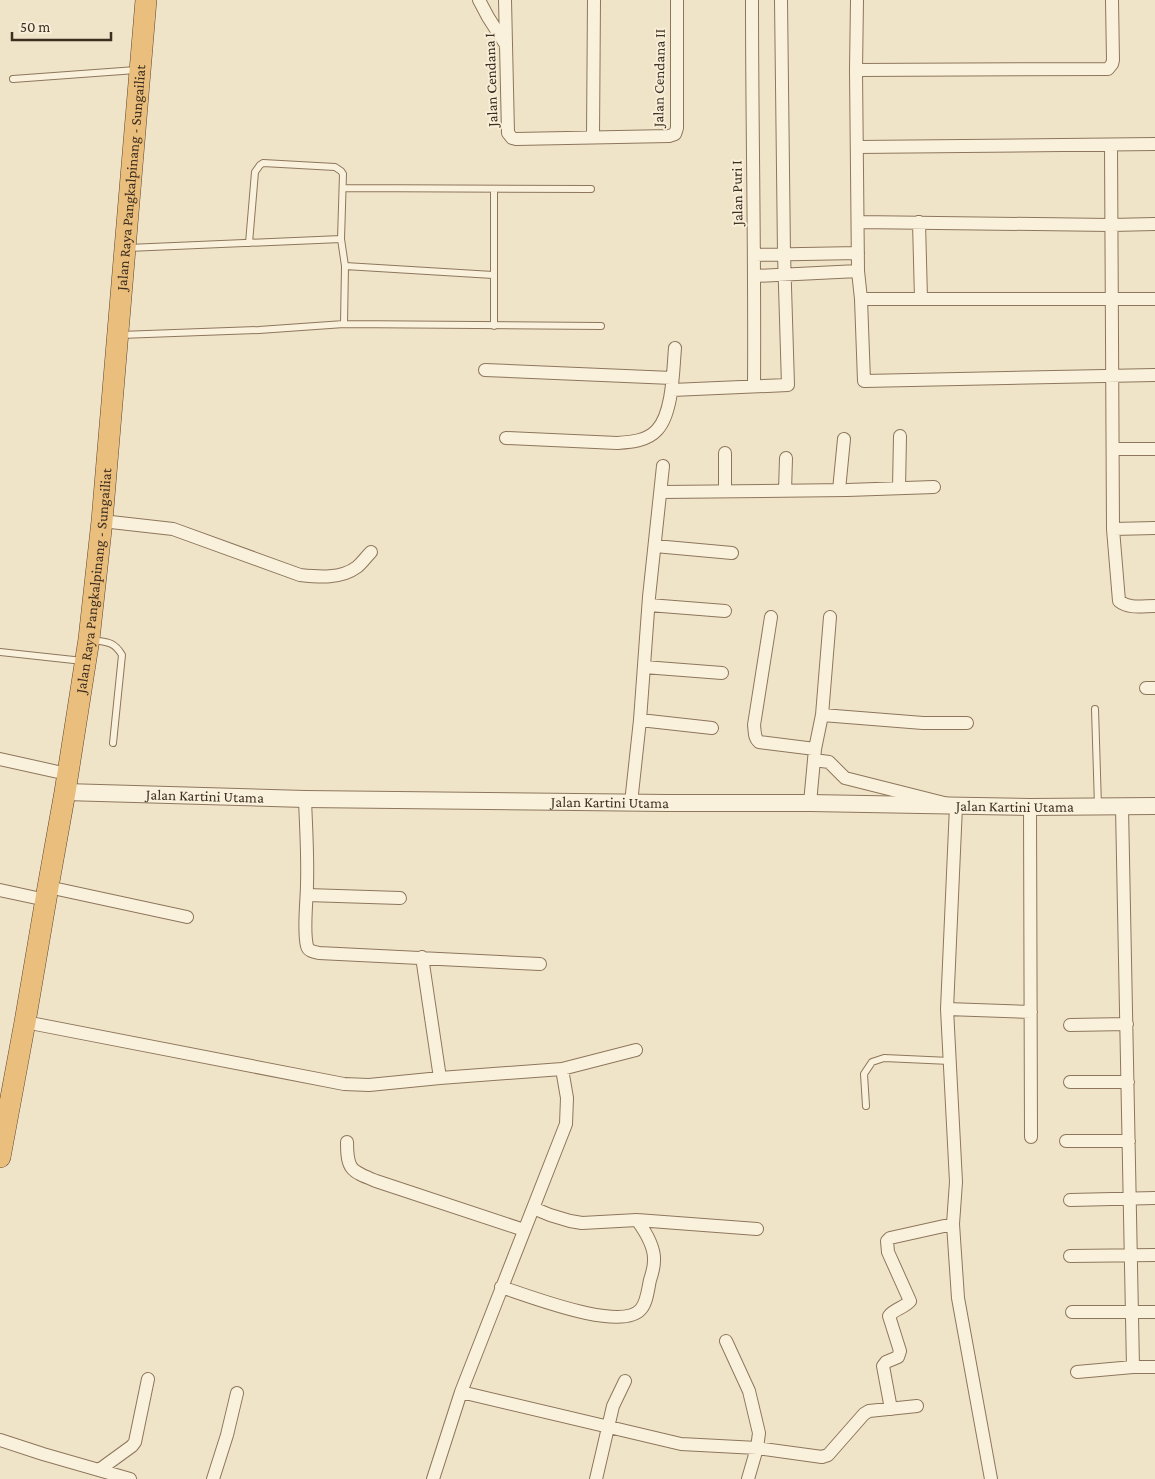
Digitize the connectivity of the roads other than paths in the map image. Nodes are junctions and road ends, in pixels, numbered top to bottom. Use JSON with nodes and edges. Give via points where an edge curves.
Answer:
{"nodes":[{"id":1,"x":146,"y":0,"type":"edge"},
{"id":2,"x":479,"y":0,"type":"edge"},
{"id":3,"x":505,"y":0,"type":"edge"},
{"id":4,"x":594,"y":0,"type":"edge"},
{"id":5,"x":677,"y":0,"type":"edge"},
{"id":6,"x":752,"y":0,"type":"edge"},
{"id":7,"x":781,"y":0,"type":"edge"},
{"id":8,"x":857,"y":0,"type":"edge"},
{"id":9,"x":1112,"y":0,"type":"edge"},
{"id":10,"x":506,"y":45,"type":"junction"},
{"id":11,"x":140,"y":69,"type":"junction"},
{"id":12,"x":856,"y":70,"type":"junction"},
{"id":13,"x":13,"y":79,"type":"dead end"},
{"id":14,"x":593,"y":137,"type":"junction"},
{"id":15,"x":1155,"y":144,"type":"edge"},
{"id":16,"x":1111,"y":145,"type":"junction"},
{"id":17,"x":857,"y":147,"type":"junction"},
{"id":18,"x":343,"y":188,"type":"junction"},
{"id":19,"x":494,"y":189,"type":"junction"},
{"id":20,"x":591,"y":189,"type":"dead end"},
{"id":21,"x":858,"y":222,"type":"junction"},
{"id":22,"x":919,"y":222,"type":"junction"},
{"id":23,"x":1155,"y":224,"type":"edge"},
{"id":24,"x":1111,"y":225,"type":"junction"},
{"id":25,"x":341,"y":239,"type":"junction"},
{"id":26,"x":249,"y":243,"type":"junction"},
{"id":27,"x":124,"y":248,"type":"junction"},
{"id":28,"x":858,"y":253,"type":"junction"},
{"id":29,"x":784,"y":254,"type":"junction"},
{"id":30,"x":754,"y":255,"type":"junction"},
{"id":31,"x":345,"y":266,"type":"junction"},
{"id":32,"x":858,"y":271,"type":"junction"},
{"id":33,"x":785,"y":274,"type":"junction"},
{"id":34,"x":493,"y":275,"type":"junction"},
{"id":35,"x":755,"y":276,"type":"junction"},
{"id":36,"x":1155,"y":298,"type":"edge"},
{"id":37,"x":861,"y":299,"type":"junction"},
{"id":38,"x":921,"y":299,"type":"junction"},
{"id":39,"x":1113,"y":299,"type":"junction"},
{"id":40,"x":344,"y":324,"type":"junction"},
{"id":41,"x":494,"y":326,"type":"junction"},
{"id":42,"x":601,"y":326,"type":"dead end"},
{"id":43,"x":118,"y":335,"type":"junction"},
{"id":44,"x":675,"y":348,"type":"dead end"},
{"id":45,"x":485,"y":370,"type":"dead end"},
{"id":46,"x":1155,"y":375,"type":"edge"},
{"id":47,"x":1113,"y":376,"type":"junction"},
{"id":48,"x":672,"y":384,"type":"junction"},
{"id":49,"x":754,"y":386,"type":"junction"},
{"id":50,"x":900,"y":436,"type":"dead end"},
{"id":51,"x":506,"y":438,"type":"dead end"},
{"id":52,"x":844,"y":439,"type":"dead end"},
{"id":53,"x":1114,"y":449,"type":"junction"},
{"id":54,"x":1155,"y":449,"type":"edge"},
{"id":55,"x":725,"y":454,"type":"dead end"},
{"id":56,"x":786,"y":458,"type":"dead end"},
{"id":57,"x":663,"y":466,"type":"dead end"},
{"id":58,"x":934,"y":487,"type":"dead end"},
{"id":59,"x":899,"y":488,"type":"junction"},
{"id":60,"x":839,"y":490,"type":"junction"},
{"id":61,"x":725,"y":491,"type":"junction"},
{"id":62,"x":785,"y":491,"type":"junction"},
{"id":63,"x":661,"y":492,"type":"junction"},
{"id":64,"x":102,"y":521,"type":"junction"},
{"id":65,"x":1155,"y":528,"type":"edge"},
{"id":66,"x":1113,"y":529,"type":"junction"},
{"id":67,"x":655,"y":546,"type":"junction"},
{"id":68,"x":371,"y":552,"type":"dead end"},
{"id":69,"x":732,"y":552,"type":"dead end"},
{"id":70,"x":648,"y":605,"type":"junction"},
{"id":71,"x":1155,"y":606,"type":"edge"},
{"id":72,"x":725,"y":611,"type":"dead end"},
{"id":73,"x":771,"y":617,"type":"dead end"},
{"id":74,"x":830,"y":617,"type":"dead end"},
{"id":75,"x":88,"y":639,"type":"junction"},
{"id":76,"x":0,"y":652,"type":"edge"},
{"id":77,"x":84,"y":661,"type":"junction"},
{"id":78,"x":644,"y":667,"type":"junction"},
{"id":79,"x":722,"y":672,"type":"dead end"},
{"id":80,"x":1095,"y":709,"type":"dead end"},
{"id":81,"x":822,"y":715,"type":"junction"},
{"id":82,"x":640,"y":720,"type":"junction"},
{"id":83,"x":967,"y":723,"type":"dead end"},
{"id":84,"x":712,"y":728,"type":"dead end"},
{"id":85,"x":113,"y":743,"type":"dead end"},
{"id":86,"x":814,"y":755,"type":"junction"},
{"id":87,"x":0,"y":759,"type":"edge"},
{"id":88,"x":66,"y":783,"type":"junction"},
{"id":89,"x":305,"y":800,"type":"junction"},
{"id":90,"x":631,"y":803,"type":"junction"},
{"id":91,"x":810,"y":803,"type":"junction"},
{"id":92,"x":956,"y":806,"type":"junction"},
{"id":93,"x":1122,"y":806,"type":"junction"},
{"id":94,"x":1155,"y":806,"type":"edge"},
{"id":95,"x":1030,"y":807,"type":"junction"},
{"id":96,"x":1098,"y":807,"type":"junction"},
{"id":97,"x":0,"y":890,"type":"edge"},
{"id":98,"x":47,"y":894,"type":"junction"},
{"id":99,"x":307,"y":895,"type":"junction"},
{"id":100,"x":400,"y":898,"type":"dead end"},
{"id":101,"x":187,"y":917,"type":"dead end"},
{"id":102,"x":422,"y":957,"type":"junction"},
{"id":103,"x":540,"y":964,"type":"dead end"},
{"id":104,"x":947,"y":1009,"type":"junction"},
{"id":105,"x":1031,"y":1012,"type":"junction"},
{"id":106,"x":25,"y":1022,"type":"junction"},
{"id":107,"x":1127,"y":1024,"type":"junction"},
{"id":108,"x":1070,"y":1025,"type":"dead end"},
{"id":109,"x":636,"y":1050,"type":"dead end"},
{"id":110,"x":950,"y":1061,"type":"junction"},
{"id":111,"x":562,"y":1069,"type":"junction"},
{"id":112,"x":440,"y":1078,"type":"junction"},
{"id":113,"x":1070,"y":1082,"type":"dead end"},
{"id":114,"x":1128,"y":1082,"type":"junction"},
{"id":115,"x":866,"y":1106,"type":"dead end"},
{"id":116,"x":1031,"y":1137,"type":"dead end"},
{"id":117,"x":1066,"y":1141,"type":"dead end"},
{"id":118,"x":1129,"y":1141,"type":"junction"},
{"id":119,"x":347,"y":1142,"type":"dead end"},
{"id":120,"x":1,"y":1149,"type":"edge"},
{"id":121,"x":1130,"y":1198,"type":"junction"},
{"id":122,"x":1155,"y":1198,"type":"edge"},
{"id":123,"x":1070,"y":1200,"type":"dead end"},
{"id":124,"x":533,"y":1208,"type":"junction"},
{"id":125,"x":636,"y":1220,"type":"junction"},
{"id":126,"x":953,"y":1224,"type":"junction"},
{"id":127,"x":757,"y":1229,"type":"dead end"},
{"id":128,"x":524,"y":1230,"type":"junction"},
{"id":129,"x":1131,"y":1255,"type":"junction"},
{"id":130,"x":1155,"y":1255,"type":"edge"},
{"id":131,"x":1070,"y":1256,"type":"dead end"},
{"id":132,"x":501,"y":1287,"type":"junction"},
{"id":133,"x":1072,"y":1312,"type":"dead end"},
{"id":134,"x":1132,"y":1312,"type":"junction"},
{"id":135,"x":1155,"y":1312,"type":"edge"},
{"id":136,"x":726,"y":1341,"type":"dead end"},
{"id":137,"x":1155,"y":1366,"type":"edge"},
{"id":138,"x":1134,"y":1367,"type":"junction"},
{"id":139,"x":1077,"y":1372,"type":"dead end"},
{"id":140,"x":148,"y":1379,"type":"dead end"},
{"id":141,"x":625,"y":1381,"type":"dead end"},
{"id":142,"x":461,"y":1392,"type":"junction"},
{"id":143,"x":237,"y":1393,"type":"dead end"},
{"id":144,"x":917,"y":1406,"type":"dead end"},
{"id":145,"x":891,"y":1409,"type":"junction"},
{"id":146,"x":608,"y":1426,"type":"junction"},
{"id":147,"x":0,"y":1440,"type":"edge"},
{"id":148,"x":757,"y":1448,"type":"junction"},
{"id":149,"x":99,"y":1470,"type":"junction"},
{"id":150,"x":130,"y":1479,"type":"edge"},
{"id":151,"x":213,"y":1479,"type":"edge"},
{"id":152,"x":433,"y":1479,"type":"edge"},
{"id":153,"x":596,"y":1479,"type":"edge"},
{"id":154,"x":748,"y":1479,"type":"edge"},
{"id":155,"x":991,"y":1479,"type":"edge"}],
"edges":[{"from":1,"to":11,"type":"highway","name":"Jalan Raya Pangkalpinang - Sungailiat"},
{"from":2,"to":10,"type":"street"},
{"from":3,"to":10,"type":"street","name":"Jalan Cendana I"},
{"from":4,"to":14,"type":"street"},
{"from":5,"to":14,"type":"street","name":"Jalan Cendana II","via":[[676,132],[673,136]]},
{"from":6,"to":30,"type":"street","name":"Jalan Puri I"},
{"from":7,"to":29,"type":"street"},
{"from":8,"to":12,"type":"street"},
{"from":9,"to":12,"type":"street","via":[[1113,60],[1108,69]]},
{"from":10,"to":14,"type":"street","name":"Jalan Cendana I","via":[[510,136],[516,139]]},
{"from":11,"to":13,"type":"lane"},
{"from":11,"to":27,"type":"highway","name":"Jalan Raya Pangkalpinang - Sungailiat"},
{"from":12,"to":17,"type":"street"},
{"from":15,"to":16,"type":"street"},
{"from":16,"to":17,"type":"street"},
{"from":16,"to":24,"type":"street"},
{"from":17,"to":21,"type":"street"},
{"from":18,"to":19,"type":"lane"},
{"from":18,"to":25,"type":"lane"},
{"from":18,"to":26,"type":"lane","via":[[343,174],[335,167],[263,163],[255,172]]},
{"from":19,"to":20,"type":"lane"},
{"from":19,"to":34,"type":"lane"},
{"from":21,"to":22,"type":"street"},
{"from":21,"to":28,"type":"street"},
{"from":22,"to":24,"type":"street"},
{"from":22,"to":38,"type":"street"},
{"from":23,"to":24,"type":"street"},
{"from":24,"to":39,"type":"street"},
{"from":25,"to":26,"type":"lane"},
{"from":25,"to":31,"type":"lane"},
{"from":26,"to":27,"type":"lane"},
{"from":27,"to":43,"type":"highway","name":"Jalan Raya Pangkalpinang - Sungailiat"},
{"from":28,"to":29,"type":"street"},
{"from":28,"to":32,"type":"street"},
{"from":29,"to":30,"type":"street"},
{"from":29,"to":33,"type":"street"},
{"from":30,"to":35,"type":"street","name":"Jalan Puri I"},
{"from":31,"to":34,"type":"lane"},
{"from":31,"to":40,"type":"lane"},
{"from":32,"to":33,"type":"street"},
{"from":32,"to":37,"type":"street"},
{"from":33,"to":35,"type":"street"},
{"from":33,"to":49,"type":"street","via":[[788,385]]},
{"from":34,"to":41,"type":"lane"},
{"from":35,"to":49,"type":"street","name":"Jalan Puri I"},
{"from":36,"to":39,"type":"street"},
{"from":37,"to":38,"type":"street"},
{"from":37,"to":47,"type":"street","via":[[864,381]]},
{"from":38,"to":39,"type":"street"},
{"from":39,"to":47,"type":"street"},
{"from":40,"to":41,"type":"lane"},
{"from":40,"to":43,"type":"lane"},
{"from":41,"to":42,"type":"lane"},
{"from":43,"to":64,"type":"highway","name":"Jalan Raya Pangkalpinang - Sungailiat"},
{"from":44,"to":48,"type":"street"},
{"from":45,"to":48,"type":"street"},
{"from":46,"to":47,"type":"street"},
{"from":47,"to":53,"type":"street"},
{"from":48,"to":49,"type":"street"},
{"from":48,"to":51,"type":"street","via":[[664,419],[658,429],[644,439],[617,443]]},
{"from":50,"to":59,"type":"street"},
{"from":52,"to":60,"type":"street"},
{"from":53,"to":54,"type":"street"},
{"from":53,"to":66,"type":"street"},
{"from":55,"to":61,"type":"street"},
{"from":56,"to":62,"type":"street"},
{"from":57,"to":63,"type":"street"},
{"from":58,"to":59,"type":"street"},
{"from":59,"to":60,"type":"street"},
{"from":60,"to":62,"type":"street"},
{"from":61,"to":62,"type":"street"},
{"from":61,"to":63,"type":"street"},
{"from":63,"to":67,"type":"street"},
{"from":64,"to":68,"type":"street","via":[[173,529],[300,574],[317,577],[344,574],[357,567]]},
{"from":64,"to":75,"type":"highway","name":"Jalan Raya Pangkalpinang - Sungailiat"},
{"from":65,"to":66,"type":"street"},
{"from":66,"to":71,"type":"street","via":[[1119,601],[1124,605]]},
{"from":67,"to":69,"type":"street"},
{"from":67,"to":70,"type":"street"},
{"from":70,"to":72,"type":"street"},
{"from":70,"to":78,"type":"street"},
{"from":73,"to":86,"type":"street","via":[[754,725],[756,739]]},
{"from":74,"to":81,"type":"street"},
{"from":75,"to":77,"type":"highway","name":"Jalan Raya Pangkalpinang - Sungailiat"},
{"from":75,"to":85,"type":"lane","via":[[112,643],[122,654]]},
{"from":76,"to":77,"type":"lane"},
{"from":77,"to":88,"type":"highway","name":"Jalan Raya Pangkalpinang - Sungailiat"},
{"from":78,"to":79,"type":"street"},
{"from":78,"to":82,"type":"street"},
{"from":80,"to":96,"type":"lane"},
{"from":81,"to":83,"type":"street"},
{"from":81,"to":86,"type":"street"},
{"from":82,"to":84,"type":"street"},
{"from":82,"to":90,"type":"street"},
{"from":86,"to":91,"type":"street"},
{"from":86,"to":92,"type":"street","via":[[829,762],[846,778]]},
{"from":87,"to":88,"type":"street"},
{"from":88,"to":89,"type":"street","name":"Jalan Kartini Utama"},
{"from":88,"to":98,"type":"highway","name":"Jalan Raya Pangkalpinang - Sungailiat"},
{"from":89,"to":90,"type":"street","name":"Jalan Kartini Utama"},
{"from":89,"to":99,"type":"street"},
{"from":90,"to":91,"type":"street","name":"Jalan Kartini Utama"},
{"from":91,"to":92,"type":"street","name":"Jalan Kartini Utama"},
{"from":92,"to":95,"type":"street","name":"Jalan Kartini Utama"},
{"from":92,"to":104,"type":"street"},
{"from":93,"to":94,"type":"street","name":"Jalan Kartini Utama"},
{"from":93,"to":96,"type":"street","name":"Jalan Kartini Utama"},
{"from":93,"to":107,"type":"street"},
{"from":95,"to":96,"type":"street","name":"Jalan Kartini Utama"},
{"from":95,"to":105,"type":"street"},
{"from":97,"to":98,"type":"street"},
{"from":98,"to":101,"type":"street"},
{"from":98,"to":106,"type":"highway","name":"Jalan Raya Pangkalpinang - Sungailiat"},
{"from":99,"to":100,"type":"street"},
{"from":99,"to":102,"type":"street","via":[[307,945],[311,951]]},
{"from":102,"to":103,"type":"street"},
{"from":102,"to":112,"type":"street"},
{"from":104,"to":105,"type":"street"},
{"from":104,"to":110,"type":"street"},
{"from":105,"to":116,"type":"street"},
{"from":106,"to":112,"type":"street","via":[[344,1084],[369,1085]]},
{"from":106,"to":120,"type":"highway","name":"Jalan Raya Pangkalpinang - Sungailiat"},
{"from":107,"to":108,"type":"street"},
{"from":107,"to":114,"type":"street"},
{"from":109,"to":111,"type":"street"},
{"from":110,"to":115,"type":"lane","via":[[884,1058],[872,1062],[864,1074]]},
{"from":110,"to":126,"type":"street","via":[[956,1182]]},
{"from":111,"to":112,"type":"street"},
{"from":111,"to":124,"type":"street","via":[[568,1098],[566,1124]]},
{"from":113,"to":114,"type":"street"},
{"from":114,"to":118,"type":"street"},
{"from":117,"to":118,"type":"street"},
{"from":118,"to":121,"type":"street"},
{"from":119,"to":128,"type":"street","via":[[350,1167],[358,1174]]},
{"from":121,"to":122,"type":"street"},
{"from":121,"to":123,"type":"street"},
{"from":121,"to":129,"type":"street"},
{"from":124,"to":125,"type":"street","via":[[582,1223]]},
{"from":124,"to":128,"type":"street"},
{"from":125,"to":127,"type":"street"},
{"from":125,"to":132,"type":"street","via":[[654,1251],[654,1262],[644,1302],[630,1315],[586,1314]]},
{"from":126,"to":145,"type":"street","via":[[887,1240],[888,1252],[910,1301],[890,1316],[900,1351],[898,1357],[883,1366]]},
{"from":126,"to":155,"type":"street","via":[[958,1298]]},
{"from":128,"to":132,"type":"street"},
{"from":129,"to":130,"type":"street"},
{"from":129,"to":131,"type":"street"},
{"from":129,"to":134,"type":"street"},
{"from":132,"to":142,"type":"street"},
{"from":133,"to":134,"type":"street"},
{"from":134,"to":135,"type":"street"},
{"from":134,"to":138,"type":"street"},
{"from":136,"to":148,"type":"street","via":[[748,1391],[759,1433]]},
{"from":137,"to":138,"type":"street"},
{"from":138,"to":139,"type":"street"},
{"from":140,"to":149,"type":"street","via":[[135,1442]]},
{"from":141,"to":146,"type":"street"},
{"from":142,"to":146,"type":"street"},
{"from":142,"to":152,"type":"street"},
{"from":143,"to":151,"type":"street"},
{"from":144,"to":145,"type":"street"},
{"from":145,"to":148,"type":"street","via":[[864,1414],[828,1456]]},
{"from":146,"to":148,"type":"street","via":[[681,1444]]},
{"from":146,"to":153,"type":"street"},
{"from":147,"to":149,"type":"street"},
{"from":148,"to":154,"type":"street"},
{"from":149,"to":150,"type":"street"}]}
